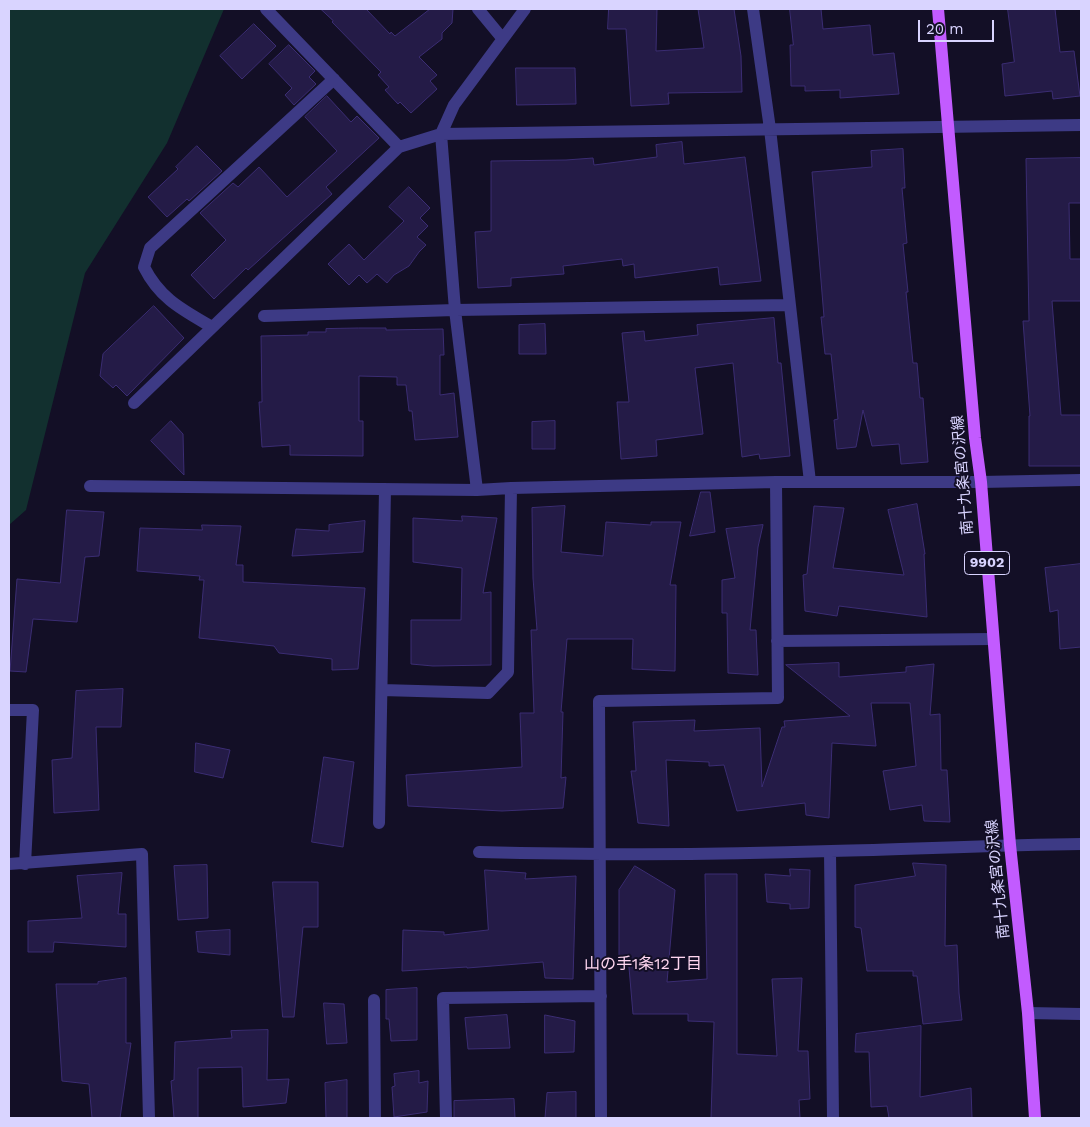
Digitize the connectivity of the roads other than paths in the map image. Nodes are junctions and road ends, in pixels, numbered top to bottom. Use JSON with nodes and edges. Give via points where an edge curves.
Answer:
{"nodes":[{"id":1,"x":266,"y":9,"type":"edge"},
{"id":2,"x":478,"y":9,"type":"edge"},
{"id":3,"x":525,"y":9,"type":"edge"},
{"id":4,"x":753,"y":9,"type":"edge"},
{"id":5,"x":938,"y":9,"type":"edge"},
{"id":6,"x":502,"y":38,"type":"junction"},
{"id":7,"x":334,"y":79,"type":"junction"},
{"id":8,"x":1081,"y":125,"type":"edge"},
{"id":9,"x":949,"y":128,"type":"junction"},
{"id":10,"x":770,"y":129,"type":"junction"},
{"id":11,"x":441,"y":134,"type":"junction"},
{"id":12,"x":399,"y":147,"type":"junction"},
{"id":13,"x":790,"y":305,"type":"junction"},
{"id":14,"x":455,"y":310,"type":"junction"},
{"id":15,"x":264,"y":316,"type":"dead end"},
{"id":16,"x":212,"y":327,"type":"junction"},
{"id":17,"x":134,"y":403,"type":"dead end"},
{"id":18,"x":1081,"y":480,"type":"edge"},
{"id":19,"x":776,"y":482,"type":"junction"},
{"id":20,"x":810,"y":482,"type":"junction"},
{"id":21,"x":981,"y":482,"type":"junction"},
{"id":22,"x":90,"y":486,"type":"dead end"},
{"id":23,"x":511,"y":488,"type":"junction"},
{"id":24,"x":385,"y":489,"type":"junction"},
{"id":25,"x":477,"y":490,"type":"junction"},
{"id":26,"x":993,"y":639,"type":"junction"},
{"id":27,"x":778,"y":641,"type":"junction"},
{"id":28,"x":382,"y":690,"type":"junction"},
{"id":29,"x":9,"y":710,"type":"edge"},
{"id":30,"x":379,"y":823,"type":"dead end"},
{"id":31,"x":1010,"y":844,"type":"junction"},
{"id":32,"x":1081,"y":844,"type":"edge"},
{"id":33,"x":479,"y":852,"type":"dead end"},
{"id":34,"x":830,"y":852,"type":"junction"},
{"id":35,"x":600,"y":855,"type":"junction"},
{"id":36,"x":9,"y":864,"type":"edge"},
{"id":37,"x":25,"y":864,"type":"junction"},
{"id":38,"x":601,"y":996,"type":"junction"},
{"id":39,"x":374,"y":1000,"type":"dead end"},
{"id":40,"x":1028,"y":1013,"type":"junction"},
{"id":41,"x":1081,"y":1014,"type":"edge"},
{"id":42,"x":149,"y":1118,"type":"edge"},
{"id":43,"x":375,"y":1118,"type":"edge"},
{"id":44,"x":446,"y":1118,"type":"edge"},
{"id":45,"x":601,"y":1118,"type":"edge"},
{"id":46,"x":833,"y":1118,"type":"edge"},
{"id":47,"x":1035,"y":1118,"type":"edge"}],
"edges":[{"from":1,"to":7,"type":"street"},
{"from":2,"to":6,"type":"street"},
{"from":3,"to":6,"type":"street"},
{"from":4,"to":10,"type":"street"},
{"from":5,"to":9,"type":"main road","name":"南十九条宮の沢線","number":"9902"},
{"from":6,"to":11,"type":"street","via":[[454,104]]},
{"from":7,"to":12,"type":"street"},
{"from":7,"to":16,"type":"street","via":[[150,248],[144,267],[152,284],[179,308]]},
{"from":8,"to":9,"type":"street"},
{"from":9,"to":10,"type":"street"},
{"from":9,"to":21,"type":"main road","name":"南十九条宮の沢線","number":"9902"},
{"from":10,"to":11,"type":"street"},
{"from":10,"to":13,"type":"street"},
{"from":11,"to":12,"type":"street"},
{"from":11,"to":14,"type":"street"},
{"from":12,"to":16,"type":"street"},
{"from":13,"to":14,"type":"street"},
{"from":13,"to":20,"type":"street"},
{"from":14,"to":15,"type":"street"},
{"from":14,"to":25,"type":"street"},
{"from":16,"to":17,"type":"street"},
{"from":18,"to":21,"type":"street"},
{"from":19,"to":20,"type":"street"},
{"from":19,"to":23,"type":"street"},
{"from":19,"to":27,"type":"street"},
{"from":20,"to":21,"type":"street"},
{"from":21,"to":26,"type":"main road","name":"南十九条宮の沢線","number":"9902"},
{"from":22,"to":24,"type":"street"},
{"from":23,"to":25,"type":"street"},
{"from":23,"to":28,"type":"street","via":[[508,672],[488,693]]},
{"from":24,"to":25,"type":"street"},
{"from":24,"to":28,"type":"street"},
{"from":26,"to":27,"type":"street"},
{"from":26,"to":31,"type":"main road","name":"南十九条宮の沢線","number":"9902"},
{"from":27,"to":35,"type":"street","via":[[778,698],[599,701]]},
{"from":28,"to":30,"type":"street"},
{"from":29,"to":37,"type":"street","via":[[33,710]]},
{"from":31,"to":32,"type":"street"},
{"from":31,"to":34,"type":"street"},
{"from":31,"to":40,"type":"main road","name":"南十九条宮の沢線","number":"9902"},
{"from":33,"to":35,"type":"street"},
{"from":34,"to":35,"type":"street"},
{"from":34,"to":46,"type":"street"},
{"from":35,"to":38,"type":"street"},
{"from":36,"to":37,"type":"street"},
{"from":37,"to":42,"type":"street","via":[[142,854]]},
{"from":38,"to":44,"type":"street","via":[[443,998]]},
{"from":38,"to":45,"type":"street"},
{"from":39,"to":43,"type":"street"},
{"from":40,"to":41,"type":"street"},
{"from":40,"to":47,"type":"main road","name":"南十九条宮の沢線","number":"9902"}]}
